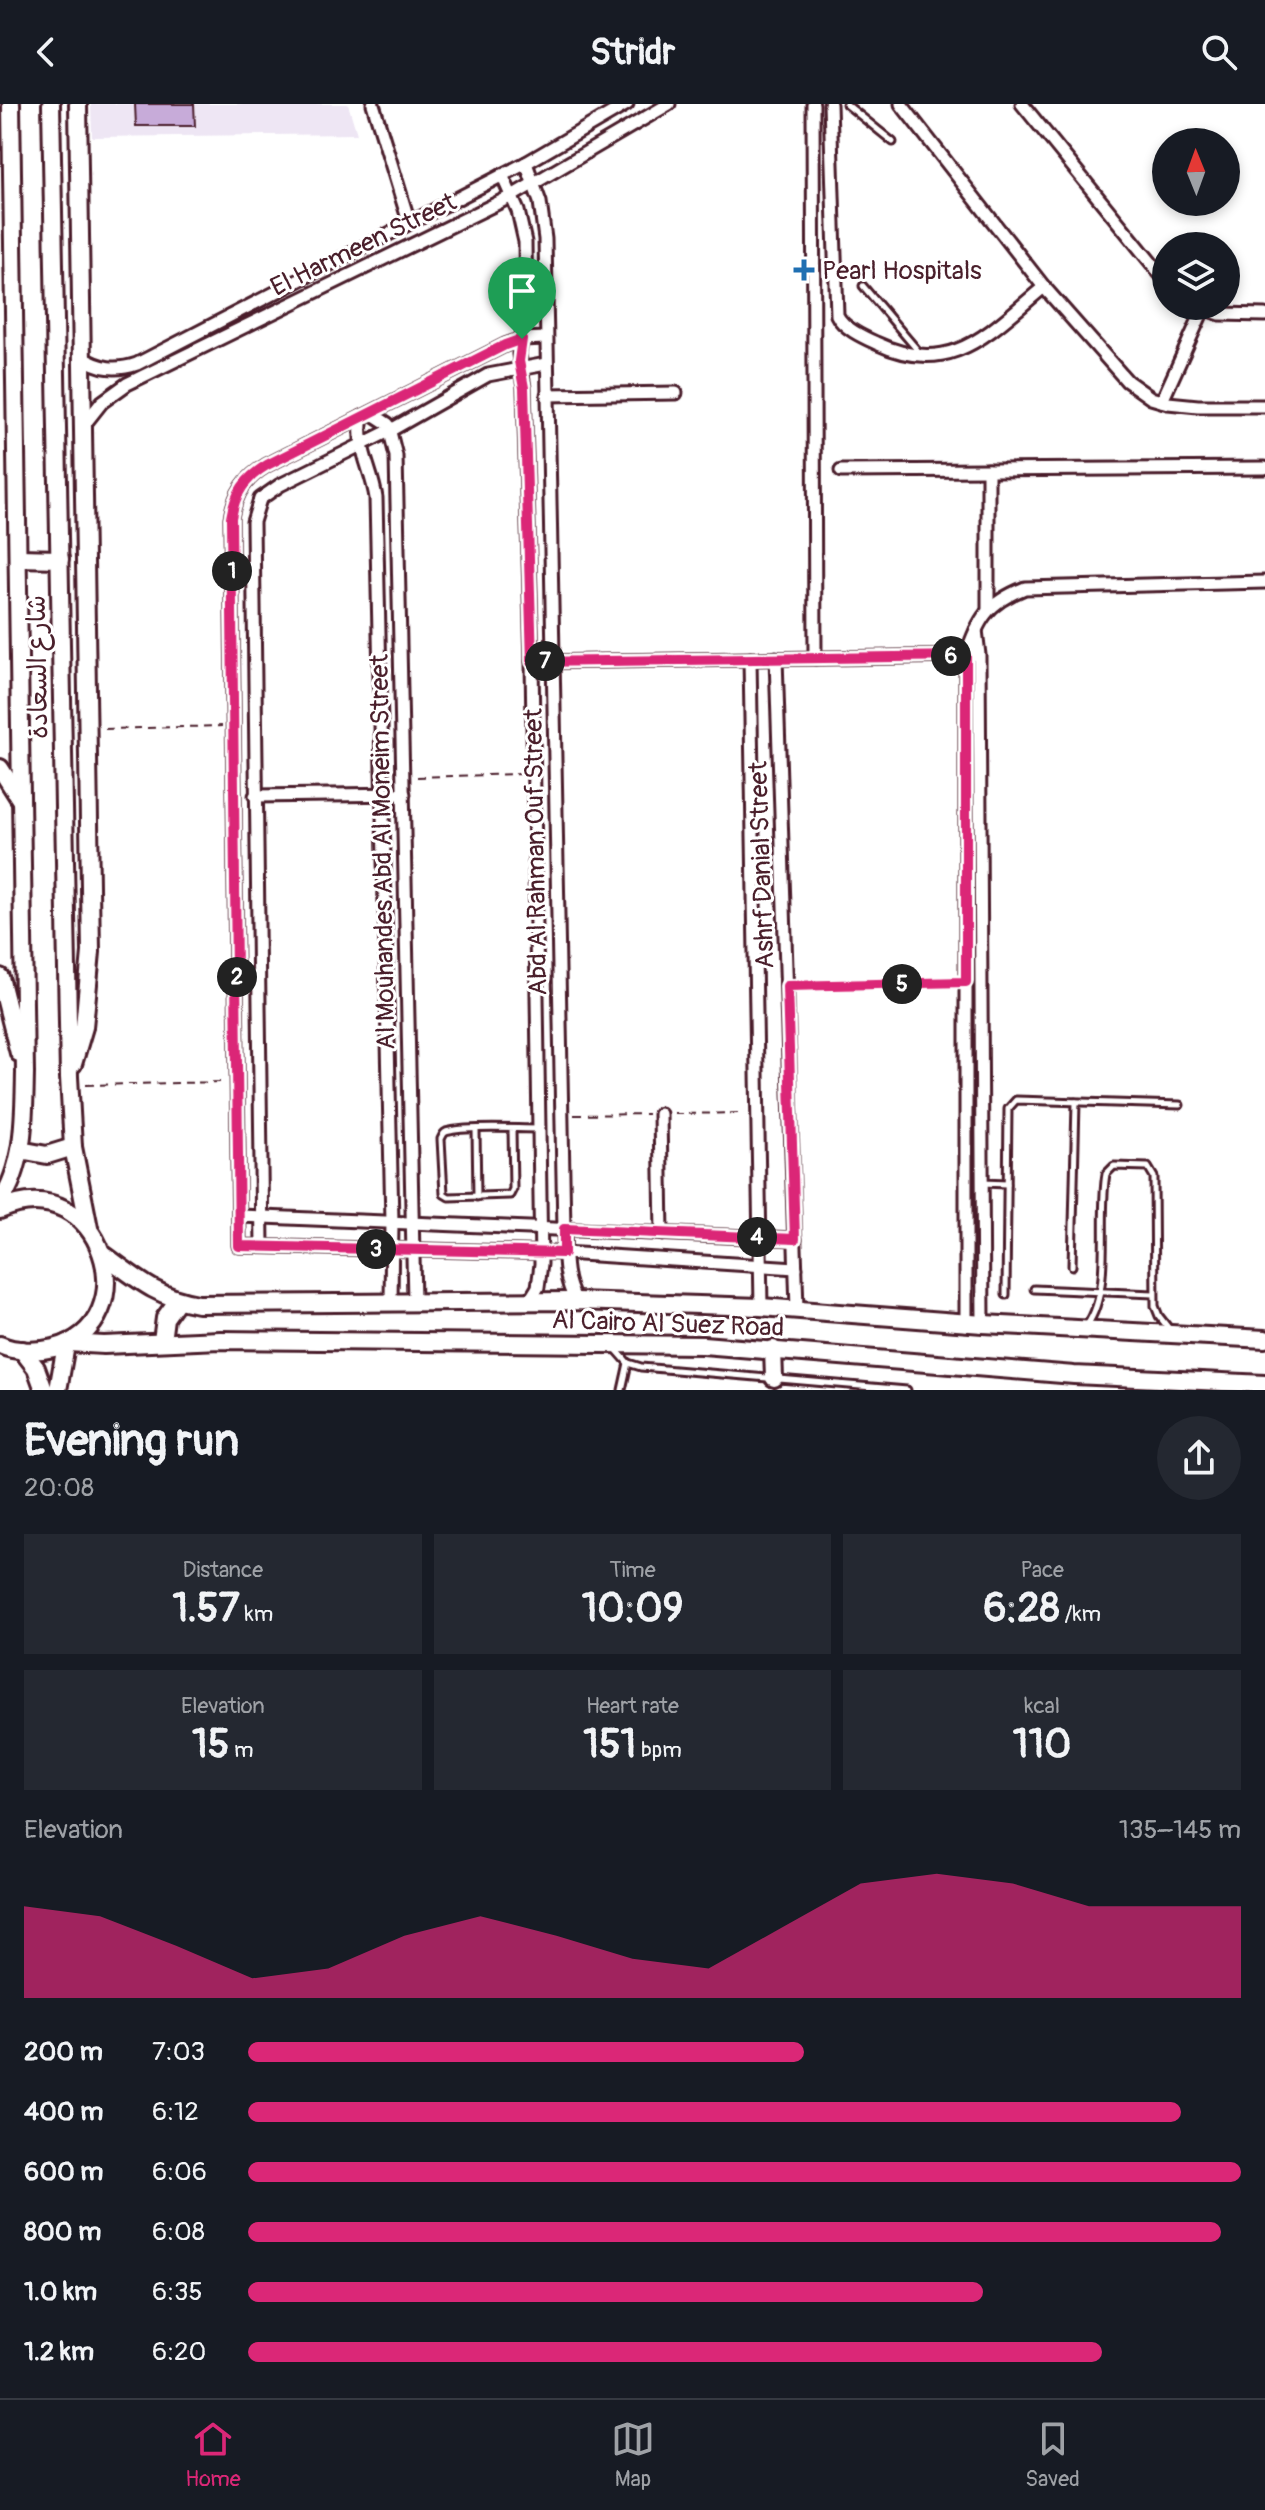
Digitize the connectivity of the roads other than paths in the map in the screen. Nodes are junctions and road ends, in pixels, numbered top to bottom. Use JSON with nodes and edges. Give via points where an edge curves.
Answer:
{"nodes":[{"id":1,"x":11,"y":104,"type":"edge"},
{"id":2,"x":51,"y":104,"type":"edge"},
{"id":3,"x":78,"y":104,"type":"edge"},
{"id":4,"x":373,"y":104,"type":"edge"},
{"id":5,"x":627,"y":104,"type":"edge"},
{"id":6,"x":669,"y":104,"type":"edge"},
{"id":7,"x":813,"y":104,"type":"edge"},
{"id":8,"x":830,"y":104,"type":"edge"},
{"id":9,"x":846,"y":104,"type":"edge"},
{"id":10,"x":901,"y":104,"type":"edge"},
{"id":11,"x":1022,"y":104,"type":"edge"},
{"id":12,"x":893,"y":142,"type":"dead end"},
{"id":13,"x":526,"y":163,"type":"junction"},
{"id":14,"x":502,"y":175,"type":"junction"},
{"id":15,"x":534,"y":184,"type":"junction"},
{"id":16,"x":79,"y":192,"type":"junction"},
{"id":17,"x":512,"y":196,"type":"junction"},
{"id":18,"x":6,"y":207,"type":"edge"},
{"id":19,"x":53,"y":221,"type":"junction"},
{"id":20,"x":409,"y":222,"type":"junction"},
{"id":21,"x":815,"y":225,"type":"junction"},
{"id":22,"x":834,"y":225,"type":"junction"},
{"id":23,"x":816,"y":251,"type":"junction"},
{"id":24,"x":835,"y":251,"type":"junction"},
{"id":25,"x":1152,"y":264,"type":"edge"},
{"id":26,"x":863,"y":286,"type":"dead end"},
{"id":27,"x":1044,"y":287,"type":"junction"},
{"id":28,"x":1240,"y":314,"type":"edge"},
{"id":29,"x":1265,"y":315,"type":"edge"},
{"id":30,"x":1195,"y":320,"type":"edge"},
{"id":31,"x":546,"y":338,"type":"junction"},
{"id":32,"x":522,"y":339,"type":"junction"},
{"id":33,"x":923,"y":356,"type":"junction"},
{"id":34,"x":81,"y":357,"type":"junction"},
{"id":35,"x":546,"y":364,"type":"junction"},
{"id":36,"x":521,"y":369,"type":"junction"},
{"id":37,"x":676,"y":393,"type":"dead end"},
{"id":38,"x":547,"y":395,"type":"junction"},
{"id":39,"x":1162,"y":401,"type":"junction"},
{"id":40,"x":1265,"y":406,"type":"edge"},
{"id":41,"x":367,"y":415,"type":"junction"},
{"id":42,"x":82,"y":427,"type":"junction"},
{"id":43,"x":391,"y":430,"type":"junction"},
{"id":44,"x":361,"y":444,"type":"junction"},
{"id":45,"x":1265,"y":468,"type":"edge"},
{"id":46,"x":988,"y":470,"type":"junction"},
{"id":47,"x":841,"y":471,"type":"dead end"},
{"id":48,"x":231,"y":518,"type":"junction"},
{"id":49,"x":253,"y":522,"type":"junction"},
{"id":50,"x":18,"y":558,"type":"junction"},
{"id":51,"x":60,"y":559,"type":"junction"},
{"id":52,"x":1265,"y":582,"type":"edge"},
{"id":53,"x":988,"y":609,"type":"junction"},
{"id":54,"x":976,"y":626,"type":"junction"},
{"id":55,"x":979,"y":655,"type":"junction"},
{"id":56,"x":966,"y":656,"type":"junction"},
{"id":57,"x":776,"y":658,"type":"junction"},
{"id":58,"x":815,"y":658,"type":"junction"},
{"id":59,"x":750,"y":659,"type":"junction"},
{"id":60,"x":554,"y":661,"type":"junction"},
{"id":61,"x":532,"y":662,"type":"junction"},
{"id":62,"x":86,"y":670,"type":"junction"},
{"id":63,"x":62,"y":713,"type":"junction"},
{"id":64,"x":0,"y":768,"type":"edge"},
{"id":65,"x":404,"y":794,"type":"junction"},
{"id":66,"x":383,"y":795,"type":"junction"},
{"id":67,"x":255,"y":796,"type":"junction"},
{"id":68,"x":21,"y":801,"type":"junction"},
{"id":69,"x":0,"y":977,"type":"edge"},
{"id":70,"x":25,"y":1073,"type":"junction"},
{"id":71,"x":69,"y":1081,"type":"junction"},
{"id":72,"x":1076,"y":1102,"type":"junction"},
{"id":73,"x":1180,"y":1105,"type":"dead end"},
{"id":74,"x":660,"y":1114,"type":"dead end"},
{"id":75,"x":512,"y":1129,"type":"junction"},
{"id":76,"x":539,"y":1129,"type":"junction"},
{"id":77,"x":476,"y":1130,"type":"junction"},
{"id":78,"x":73,"y":1147,"type":"junction"},
{"id":79,"x":20,"y":1150,"type":"junction"},
{"id":80,"x":982,"y":1183,"type":"junction"},
{"id":81,"x":1007,"y":1184,"type":"junction"},
{"id":82,"x":477,"y":1197,"type":"junction"},
{"id":83,"x":0,"y":1202,"type":"edge"},
{"id":84,"x":0,"y":1210,"type":"edge"},
{"id":85,"x":239,"y":1216,"type":"junction"},
{"id":86,"x":262,"y":1217,"type":"junction"},
{"id":87,"x":392,"y":1222,"type":"junction"},
{"id":88,"x":412,"y":1223,"type":"junction"},
{"id":89,"x":89,"y":1228,"type":"junction"},
{"id":90,"x":540,"y":1228,"type":"junction"},
{"id":91,"x":564,"y":1229,"type":"junction"},
{"id":92,"x":662,"y":1234,"type":"junction"},
{"id":93,"x":759,"y":1237,"type":"junction"},
{"id":94,"x":795,"y":1239,"type":"junction"},
{"id":95,"x":262,"y":1246,"type":"junction"},
{"id":96,"x":392,"y":1250,"type":"junction"},
{"id":97,"x":413,"y":1250,"type":"junction"},
{"id":98,"x":541,"y":1253,"type":"junction"},
{"id":99,"x":564,"y":1253,"type":"junction"},
{"id":100,"x":103,"y":1254,"type":"junction"},
{"id":101,"x":760,"y":1265,"type":"junction"},
{"id":102,"x":1072,"y":1266,"type":"dead end"},
{"id":103,"x":796,"y":1268,"type":"junction"},
{"id":104,"x":1034,"y":1289,"type":"dead end"},
{"id":105,"x":1100,"y":1292,"type":"junction"},
{"id":106,"x":1154,"y":1294,"type":"junction"},
{"id":107,"x":1006,"y":1295,"type":"dead end"},
{"id":108,"x":178,"y":1300,"type":"junction"},
{"id":109,"x":530,"y":1300,"type":"junction"},
{"id":110,"x":576,"y":1301,"type":"junction"},
{"id":111,"x":391,"y":1302,"type":"junction"},
{"id":112,"x":414,"y":1302,"type":"junction"},
{"id":113,"x":761,"y":1307,"type":"junction"},
{"id":114,"x":797,"y":1309,"type":"junction"},
{"id":115,"x":975,"y":1323,"type":"junction"},
{"id":116,"x":1083,"y":1329,"type":"junction"},
{"id":117,"x":1174,"y":1333,"type":"junction"},
{"id":118,"x":1265,"y":1339,"type":"edge"},
{"id":119,"x":162,"y":1341,"type":"junction"},
{"id":120,"x":612,"y":1343,"type":"junction"},
{"id":121,"x":67,"y":1344,"type":"junction"},
{"id":122,"x":2,"y":1347,"type":"edge"},
{"id":123,"x":773,"y":1349,"type":"junction"},
{"id":124,"x":22,"y":1350,"type":"junction"},
{"id":125,"x":628,"y":1363,"type":"junction"},
{"id":126,"x":1073,"y":1382,"type":"edge"},
{"id":127,"x":773,"y":1384,"type":"edge"},
{"id":128,"x":1265,"y":1384,"type":"edge"},
{"id":129,"x":44,"y":1390,"type":"edge"},
{"id":130,"x":58,"y":1390,"type":"edge"},
{"id":131,"x":622,"y":1390,"type":"edge"},
{"id":132,"x":907,"y":1390,"type":"edge"}],
"edges":[{"from":1,"to":18,"type":"street","name":"شارع السعادة"},
{"from":2,"to":19,"type":"street","name":"شارع السعادة"},
{"from":3,"to":16,"type":"street"},
{"from":4,"to":20,"type":"street"},
{"from":5,"to":13,"type":"street","name":"El Harmeen Street"},
{"from":6,"to":15,"type":"street","name":"El Harmeen Street"},
{"from":7,"to":21,"type":"street"},
{"from":8,"to":22,"type":"street"},
{"from":9,"to":12,"type":"lane"},
{"from":10,"to":27,"type":"street"},
{"from":11,"to":25,"type":"street"},
{"from":13,"to":14,"type":"street","name":"El Harmeen Street"},
{"from":13,"to":15,"type":"street","name":"Abd Al Rahman Ouf Street"},
{"from":14,"to":17,"type":"street","name":"Abd Al Rahman Ouf Street"},
{"from":14,"to":20,"type":"street","name":"El Harmeen Street"},
{"from":15,"to":17,"type":"street","name":"El Harmeen Street"},
{"from":15,"to":31,"type":"street","name":"Abd Al Rahman Ouf Street","via":[[545,239]]},
{"from":16,"to":19,"type":"street"},
{"from":16,"to":34,"type":"street"},
{"from":17,"to":32,"type":"street","name":"Abd Al Rahman Ouf Street","via":[[526,257]]},
{"from":17,"to":42,"type":"street","name":"El Harmeen Street","via":[[127,384],[102,402]]},
{"from":18,"to":50,"type":"street","name":"شارع السعادة"},
{"from":19,"to":51,"type":"street","name":"شارع السعادة"},
{"from":20,"to":34,"type":"street","name":"El Harmeen Street","via":[[137,364],[102,367]]},
{"from":21,"to":22,"type":"street"},
{"from":21,"to":23,"type":"street"},
{"from":22,"to":24,"type":"street"},
{"from":23,"to":24,"type":"street"},
{"from":23,"to":58,"type":"street"},
{"from":24,"to":33,"type":"street","via":[[840,321],[886,348]]},
{"from":26,"to":33,"type":"lane"},
{"from":27,"to":33,"type":"street","via":[[977,342]]},
{"from":27,"to":39,"type":"street","via":[[1127,381]]},
{"from":28,"to":29,"type":"street"},
{"from":30,"to":39,"type":"street"},
{"from":31,"to":32,"type":"street"},
{"from":31,"to":35,"type":"street","name":"Abd Al Rahman Ouf Street"},
{"from":32,"to":36,"type":"street","name":"Abd Al Rahman Ouf Street"},
{"from":32,"to":41,"type":"street"},
{"from":34,"to":42,"type":"street"},
{"from":35,"to":36,"type":"street"},
{"from":35,"to":38,"type":"street","name":"Abd Al Rahman Ouf Street"},
{"from":36,"to":43,"type":"street","via":[[488,375]]},
{"from":36,"to":61,"type":"street","name":"Abd Al Rahman Ouf Street"},
{"from":37,"to":38,"type":"street"},
{"from":38,"to":60,"type":"street","name":"Abd Al Rahman Ouf Street"},
{"from":39,"to":40,"type":"street"},
{"from":41,"to":43,"type":"street","via":[[383,419]]},
{"from":41,"to":44,"type":"street","name":"Al Mouhandes Abd Al Moneim Street"},
{"from":41,"to":48,"type":"street","via":[[253,474],[241,486]]},
{"from":42,"to":62,"type":"street"},
{"from":43,"to":44,"type":"street"},
{"from":43,"to":65,"type":"street","name":"Al Mouhandes Abd Al Moneim Street","via":[[396,456]]},
{"from":44,"to":49,"type":"street","via":[[269,490],[260,499]]},
{"from":44,"to":66,"type":"street","name":"Al Mouhandes Abd Al Moneim Street","via":[[376,498]]},
{"from":45,"to":46,"type":"street"},
{"from":46,"to":47,"type":"street"},
{"from":46,"to":53,"type":"street"},
{"from":48,"to":49,"type":"street"},
{"from":48,"to":85,"type":"street"},
{"from":49,"to":67,"type":"street"},
{"from":50,"to":51,"type":"street"},
{"from":50,"to":68,"type":"street","name":"شارع السعادة"},
{"from":51,"to":63,"type":"street","name":"شارع السعادة"},
{"from":52,"to":53,"type":"street","via":[[1025,588]]},
{"from":53,"to":54,"type":"street"},
{"from":54,"to":55,"type":"street"},
{"from":54,"to":56,"type":"street"},
{"from":55,"to":56,"type":"street"},
{"from":55,"to":80,"type":"street"},
{"from":56,"to":58,"type":"street"},
{"from":56,"to":115,"type":"street","via":[[966,982]]},
{"from":57,"to":58,"type":"street"},
{"from":57,"to":59,"type":"street"},
{"from":57,"to":94,"type":"street","name":"Ashrf Danial Street"},
{"from":59,"to":60,"type":"street"},
{"from":59,"to":93,"type":"street","name":"Ashrf Danial Street"},
{"from":60,"to":61,"type":"street"},
{"from":60,"to":91,"type":"street","name":"Abd Al Rahman Ouf Street"},
{"from":61,"to":76,"type":"street","name":"Abd Al Rahman Ouf Street"},
{"from":62,"to":63,"type":"street"},
{"from":62,"to":71,"type":"street","via":[[91,977]]},
{"from":63,"to":71,"type":"street","name":"شارع السعادة"},
{"from":64,"to":68,"type":"street"},
{"from":65,"to":66,"type":"street"},
{"from":65,"to":88,"type":"street","name":"Al Mouhandes Abd Al Moneim Street"},
{"from":66,"to":67,"type":"street"},
{"from":66,"to":87,"type":"street","name":"Al Mouhandes Abd Al Moneim Street"},
{"from":67,"to":86,"type":"street"},
{"from":68,"to":70,"type":"street","name":"شارع السعادة"},
{"from":69,"to":70,"type":"street"},
{"from":70,"to":79,"type":"street","name":"شارع السعادة"},
{"from":71,"to":78,"type":"street","name":"شارع السعادة"},
{"from":72,"to":73,"type":"lane"},
{"from":72,"to":81,"type":"lane","via":[[1016,1100],[1009,1106]]},
{"from":72,"to":102,"type":"lane"},
{"from":74,"to":92,"type":"street"},
{"from":75,"to":76,"type":"lane"},
{"from":75,"to":77,"type":"lane"},
{"from":75,"to":82,"type":"lane","via":[[510,1195]]},
{"from":76,"to":90,"type":"street","name":"Abd Al Rahman Ouf Street"},
{"from":77,"to":82,"type":"lane"},
{"from":77,"to":82,"type":"lane","via":[[448,1131],[441,1139],[444,1194]]},
{"from":78,"to":79,"type":"street","via":[[47,1155]]},
{"from":78,"to":89,"type":"street","name":"شارع السعادة"},
{"from":79,"to":83,"type":"street","name":"شارع السعادة"},
{"from":80,"to":81,"type":"lane"},
{"from":80,"to":115,"type":"street"},
{"from":81,"to":107,"type":"lane"},
{"from":84,"to":89,"type":"street","via":[[32,1202],[53,1205]]},
{"from":85,"to":86,"type":"street"},
{"from":85,"to":95,"type":"street","via":[[239,1246]]},
{"from":86,"to":87,"type":"street"},
{"from":86,"to":95,"type":"street"},
{"from":87,"to":88,"type":"street"},
{"from":87,"to":96,"type":"street","name":"Al Mouhandes Abd Al Moneim Street"},
{"from":88,"to":90,"type":"street"},
{"from":88,"to":97,"type":"street","name":"Al Mouhandes Abd Al Moneim Street"},
{"from":89,"to":100,"type":"street"},
{"from":90,"to":91,"type":"street"},
{"from":90,"to":98,"type":"street","name":"Abd Al Rahman Ouf Street"},
{"from":91,"to":92,"type":"street"},
{"from":91,"to":99,"type":"street","name":"Abd Al Rahman Ouf Street"},
{"from":92,"to":93,"type":"street"},
{"from":93,"to":94,"type":"street"},
{"from":93,"to":101,"type":"street","name":"Ashrf Danial Street"},
{"from":94,"to":103,"type":"street","name":"Ashrf Danial Street"},
{"from":95,"to":96,"type":"street"},
{"from":96,"to":97,"type":"street"},
{"from":96,"to":111,"type":"street","name":"Al Mouhandes Abd Al Moneim Street"},
{"from":97,"to":98,"type":"street"},
{"from":97,"to":112,"type":"street","name":"Al Mouhandes Abd Al Moneim Street"},
{"from":98,"to":99,"type":"street"},
{"from":98,"to":109,"type":"street","name":"Abd Al Rahman Ouf Street","via":[[538,1287]]},
{"from":99,"to":101,"type":"street"},
{"from":99,"to":110,"type":"street","name":"Abd Al Rahman Ouf Street"},
{"from":100,"to":108,"type":"street","name":"Al Cairo Al Suez Road","via":[[141,1284]]},
{"from":100,"to":121,"type":"street","via":[[107,1271],[102,1305],[94,1320]]},
{"from":101,"to":103,"type":"street"},
{"from":101,"to":113,"type":"street","name":"Ashrf Danial Street"},
{"from":103,"to":114,"type":"street","name":"Ashrf Danial Street"},
{"from":104,"to":105,"type":"lane"},
{"from":105,"to":106,"type":"lane"},
{"from":105,"to":106,"type":"lane","via":[[1106,1174],[1114,1166],[1148,1167],[1154,1177]]},
{"from":105,"to":116,"type":"lane"},
{"from":106,"to":117,"type":"lane","via":[[1159,1316]]},
{"from":108,"to":111,"type":"street","name":"Al Cairo Al Suez Road","via":[[218,1305]]},
{"from":108,"to":119,"type":"street","via":[[165,1318]]},
{"from":109,"to":110,"type":"street","name":"Al Cairo Al Suez Road"},
{"from":109,"to":112,"type":"street","name":"Al Cairo Al Suez Road"},
{"from":110,"to":113,"type":"street","name":"Al Cairo Al Suez Road"},
{"from":111,"to":112,"type":"street","name":"Al Cairo Al Suez Road"},
{"from":113,"to":114,"type":"street","name":"Al Cairo Al Suez Road"},
{"from":114,"to":115,"type":"street","name":"Al Cairo Al Suez Road"},
{"from":115,"to":116,"type":"street","name":"Al Cairo Al Suez Road"},
{"from":116,"to":117,"type":"street","name":"Al Cairo Al Suez Road"},
{"from":117,"to":118,"type":"street","name":"Al Cairo Al Suez Road"},
{"from":119,"to":120,"type":"street","name":"Al Cairo Al Suez Road"},
{"from":119,"to":121,"type":"street","name":"Al Cairo Al Suez Road"},
{"from":120,"to":123,"type":"street","name":"Al Cairo Al Suez Road"},
{"from":120,"to":125,"type":"lane"},
{"from":121,"to":124,"type":"street","name":"Al Cairo Al Suez Road"},
{"from":121,"to":130,"type":"street"},
{"from":122,"to":124,"type":"street","name":"Al Cairo Al Suez Road"},
{"from":123,"to":126,"type":"street","name":"Al Cairo Al Suez Road"},
{"from":123,"to":127,"type":"street"},
{"from":124,"to":129,"type":"street"},
{"from":125,"to":127,"type":"lane"},
{"from":125,"to":131,"type":"lane"},
{"from":126,"to":128,"type":"street","name":"Al Cairo Al Suez Road"},
{"from":127,"to":132,"type":"lane"}]}
